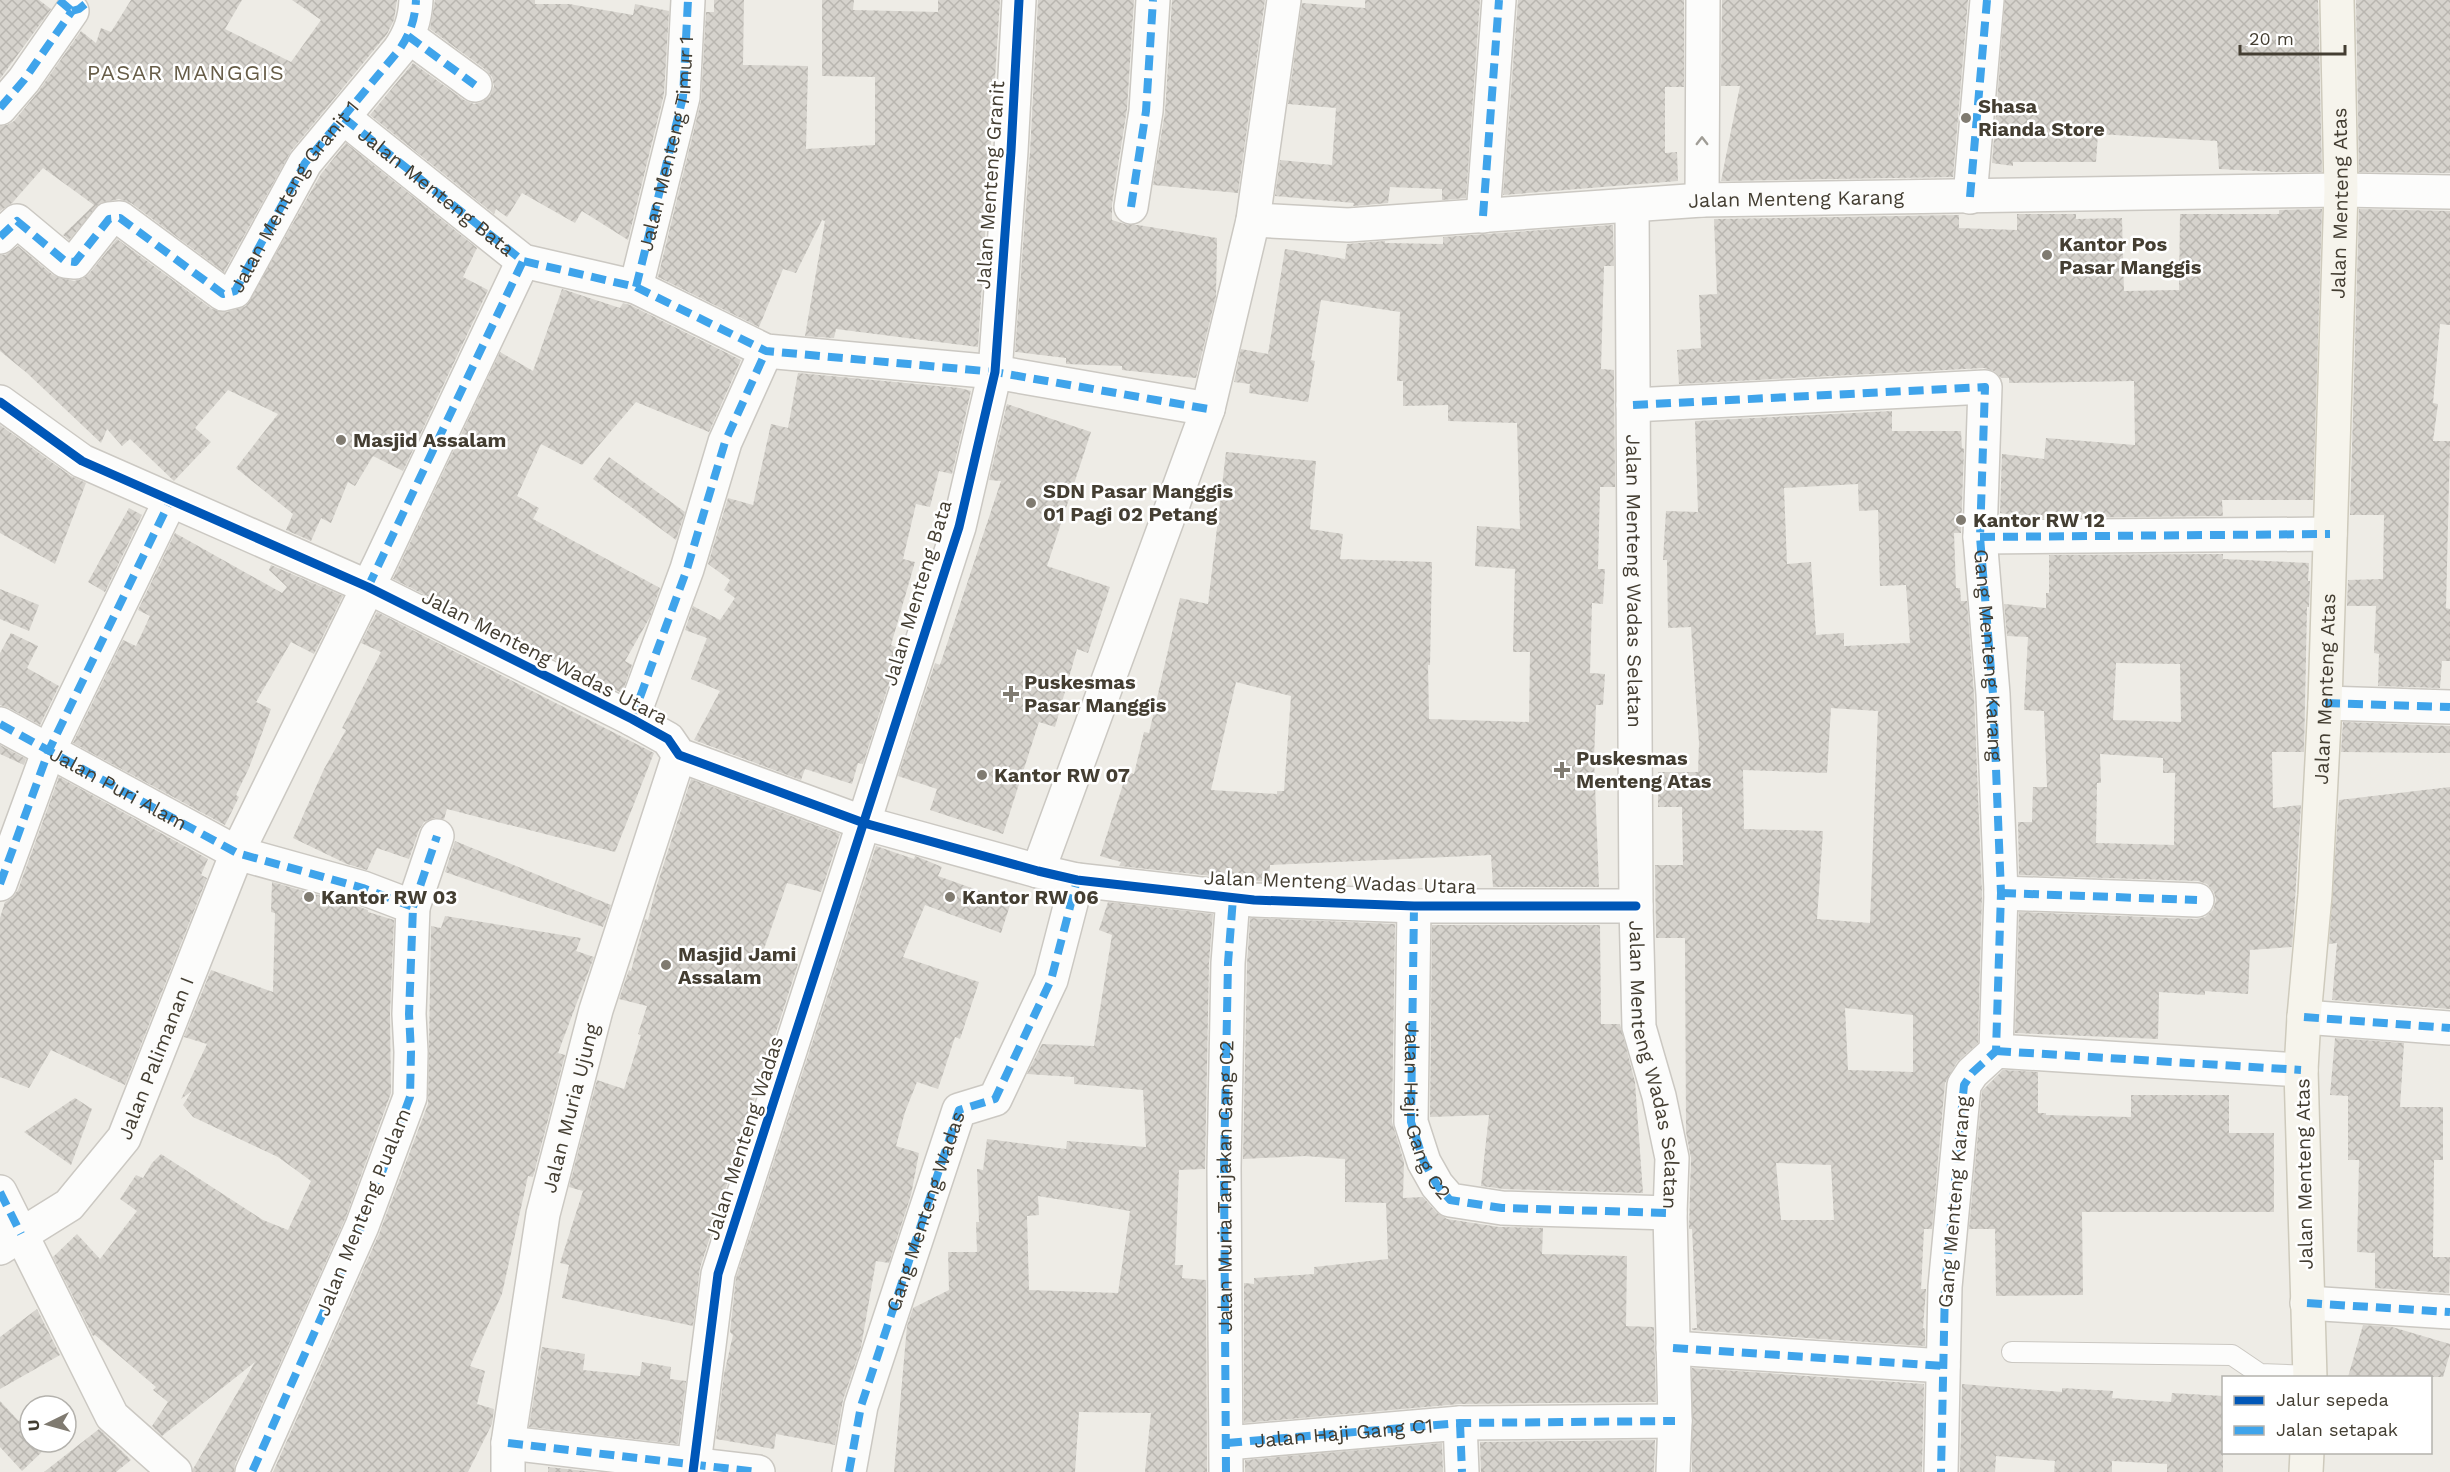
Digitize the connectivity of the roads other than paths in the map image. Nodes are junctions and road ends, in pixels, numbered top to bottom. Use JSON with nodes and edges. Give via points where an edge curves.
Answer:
{"nodes":[{"id":1,"x":416,"y":0,"type":"edge"},
{"id":2,"x":688,"y":0,"type":"edge"},
{"id":3,"x":1019,"y":0,"type":"edge"},
{"id":4,"x":1153,"y":0,"type":"edge"},
{"id":5,"x":1284,"y":0,"type":"edge"},
{"id":6,"x":1499,"y":0,"type":"edge"},
{"id":7,"x":1703,"y":0,"type":"edge"},
{"id":8,"x":1987,"y":0,"type":"edge"},
{"id":9,"x":2337,"y":0,"type":"edge"},
{"id":10,"x":74,"y":4,"type":"edge"},
{"id":11,"x":408,"y":36,"type":"junction"},
{"id":12,"x":475,"y":85,"type":"dead end"},
{"id":13,"x":0,"y":108,"type":"edge"},
{"id":14,"x":344,"y":118,"type":"junction"},
{"id":15,"x":2341,"y":190,"type":"junction"},
{"id":16,"x":2450,"y":192,"type":"edge"},
{"id":17,"x":1970,"y":196,"type":"junction"},
{"id":18,"x":1702,"y":200,"type":"junction"},
{"id":19,"x":1632,"y":205,"type":"junction"},
{"id":20,"x":1131,"y":207,"type":"dead end"},
{"id":21,"x":1483,"y":216,"type":"junction"},
{"id":22,"x":1253,"y":220,"type":"junction"},
{"id":23,"x":2,"y":232,"type":"edge"},
{"id":24,"x":524,"y":261,"type":"junction"},
{"id":25,"x":636,"y":286,"type":"junction"},
{"id":26,"x":766,"y":351,"type":"junction"},
{"id":27,"x":995,"y":372,"type":"junction"},
{"id":28,"x":1634,"y":405,"type":"junction"},
{"id":29,"x":2,"y":407,"type":"edge"},
{"id":30,"x":1208,"y":409,"type":"junction"},
{"id":31,"x":170,"y":501,"type":"junction"},
{"id":32,"x":2330,"y":534,"type":"junction"},
{"id":33,"x":1980,"y":537,"type":"junction"},
{"id":34,"x":368,"y":588,"type":"junction"},
{"id":35,"x":2325,"y":703,"type":"junction"},
{"id":36,"x":2450,"y":707,"type":"edge"},
{"id":37,"x":632,"y":718,"type":"junction"},
{"id":38,"x":0,"y":724,"type":"edge"},
{"id":39,"x":50,"y":750,"type":"junction"},
{"id":40,"x":679,"y":755,"type":"junction"},
{"id":41,"x":864,"y":823,"type":"junction"},
{"id":42,"x":437,"y":836,"type":"dead end"},
{"id":43,"x":237,"y":853,"type":"junction"},
{"id":44,"x":1038,"y":872,"type":"junction"},
{"id":45,"x":1077,"y":880,"type":"junction"},
{"id":46,"x":0,"y":884,"type":"edge"},
{"id":47,"x":2001,"y":893,"type":"junction"},
{"id":48,"x":1233,"y":898,"type":"junction"},
{"id":49,"x":2197,"y":900,"type":"dead end"},
{"id":50,"x":1414,"y":906,"type":"junction"},
{"id":51,"x":1636,"y":906,"type":"junction"},
{"id":52,"x":412,"y":907,"type":"junction"},
{"id":53,"x":2304,"y":1017,"type":"junction"},
{"id":54,"x":2450,"y":1028,"type":"edge"},
{"id":55,"x":1996,"y":1051,"type":"junction"},
{"id":56,"x":2301,"y":1070,"type":"junction"},
{"id":57,"x":0,"y":1192,"type":"edge"},
{"id":58,"x":1670,"y":1213,"type":"junction"},
{"id":59,"x":10,"y":1241,"type":"edge"},
{"id":60,"x":2307,"y":1303,"type":"junction"},
{"id":61,"x":2450,"y":1312,"type":"edge"},
{"id":62,"x":1673,"y":1348,"type":"junction"},
{"id":63,"x":2012,"y":1352,"type":"dead end"},
{"id":64,"x":1943,"y":1366,"type":"junction"},
{"id":65,"x":2293,"y":1376,"type":"edge"},
{"id":66,"x":2310,"y":1376,"type":"edge"},
{"id":67,"x":1675,"y":1421,"type":"junction"},
{"id":68,"x":1460,"y":1423,"type":"junction"},
{"id":69,"x":2307,"y":1454,"type":"edge"},
{"id":70,"x":508,"y":1458,"type":"edge"},
{"id":71,"x":1226,"y":1458,"type":"edge"},
{"id":72,"x":693,"y":1467,"type":"edge"},
{"id":73,"x":175,"y":1472,"type":"edge"},
{"id":74,"x":252,"y":1472,"type":"edge"},
{"id":75,"x":758,"y":1472,"type":"edge"},
{"id":76,"x":849,"y":1472,"type":"edge"},
{"id":77,"x":1462,"y":1472,"type":"edge"},
{"id":78,"x":1674,"y":1472,"type":"edge"},
{"id":79,"x":1941,"y":1472,"type":"edge"},
{"id":80,"x":2306,"y":1472,"type":"edge"}],
"edges":[{"from":1,"to":11,"type":"street","name":"Jalan Menteng Granit 1"},
{"from":2,"to":25,"type":"street","name":"Jalan Menteng Timur 1","via":[[683,97]]},
{"from":3,"to":27,"type":"street","name":"Jalan Menteng Granit"},
{"from":4,"to":20,"type":"street","via":[[1146,111]]},
{"from":5,"to":22,"type":"street"},
{"from":6,"to":21,"type":"street"},
{"from":18,"to":7,"type":"street","one_way":true},
{"from":8,"to":17,"type":"street"},
{"from":9,"to":15,"type":"street","name":"Jalan Menteng Atas"},
{"from":10,"to":13,"type":"street","via":[[24,80]]},
{"from":11,"to":12,"type":"street"},
{"from":11,"to":14,"type":"street","name":"Jalan Menteng Granit 1"},
{"from":14,"to":23,"type":"street","name":"Jalan Menteng Granit 1","via":[[305,163],[235,291],[223,294],[120,218],[109,219],[75,262],[65,261],[17,221]]},
{"from":14,"to":24,"type":"street","name":"Jalan Menteng Bata"},
{"from":15,"to":16,"type":"street","name":"Jalan Menteng Karang"},
{"from":15,"to":17,"type":"street","name":"Jalan Menteng Karang"},
{"from":15,"to":32,"type":"street","name":"Jalan Menteng Atas"},
{"from":17,"to":18,"type":"street","name":"Jalan Menteng Karang"},
{"from":18,"to":19,"type":"street","name":"Jalan Menteng Karang"},
{"from":19,"to":21,"type":"street","name":"Jalan Menteng Karang"},
{"from":19,"to":28,"type":"street","name":"Jalan Menteng Wadas Selatan"},
{"from":21,"to":22,"type":"street","name":"Jalan Menteng Karang","via":[[1348,225]]},
{"from":22,"to":30,"type":"street"},
{"from":24,"to":25,"type":"street","name":"Jalan Menteng Bata"},
{"from":24,"to":34,"type":"street","name":"Jalan Palimanan I"},
{"from":25,"to":26,"type":"street","name":"Jalan Menteng Bata"},
{"from":26,"to":27,"type":"street","name":"Jalan Menteng Bata"},
{"from":26,"to":37,"type":"street","via":[[725,442],[687,569]]},
{"from":27,"to":30,"type":"street","name":"Jalan Menteng Bata"},
{"from":27,"to":41,"type":"street","name":"Jalan Menteng Bata","via":[[959,527]]},
{"from":28,"to":33,"type":"street","via":[[1985,387]]},
{"from":28,"to":51,"type":"street","name":"Jalan Menteng Wadas Selatan"},
{"from":29,"to":31,"type":"street","name":"Jalan Menteng Wadas Utara","via":[[82,461]]},
{"from":30,"to":44,"type":"street"},
{"from":31,"to":34,"type":"street","name":"Jalan Menteng Wadas Utara"},
{"from":31,"to":39,"type":"street"},
{"from":32,"to":33,"type":"street","name":"Gang Menteng Karang"},
{"from":32,"to":35,"type":"street","name":"Jalan Menteng Atas"},
{"from":33,"to":47,"type":"street","name":"Gang Menteng Karang","via":[[1993,694]]},
{"from":34,"to":37,"type":"street","name":"Jalan Menteng Wadas Utara"},
{"from":34,"to":43,"type":"street","name":"Jalan Palimanan I"},
{"from":35,"to":36,"type":"street"},
{"from":35,"to":53,"type":"street","name":"Jalan Menteng Atas"},
{"from":37,"to":40,"type":"street","name":"Jalan Menteng Wadas Utara","via":[[668,739]]},
{"from":38,"to":39,"type":"street","name":"Jalan Puri Alam"},
{"from":39,"to":43,"type":"street","name":"Jalan Puri Alam"},
{"from":39,"to":46,"type":"street"},
{"from":40,"to":41,"type":"street","name":"Jalan Menteng Wadas Utara"},
{"from":40,"to":70,"type":"street","name":"Jalan Muria Ujung","via":[[596,1010],[543,1214]]},
{"from":41,"to":44,"type":"street","name":"Jalan Menteng Wadas Utara"},
{"from":41,"to":72,"type":"street","name":"Jalan Menteng Wadas","via":[[718,1274]]},
{"from":42,"to":52,"type":"street","name":"Jalan Menteng Pualam"},
{"from":43,"to":52,"type":"street","via":[[363,888]]},
{"from":43,"to":59,"type":"street","name":"Jalan Palimanan I","via":[[124,1138],[69,1205]]},
{"from":44,"to":45,"type":"street","name":"Jalan Menteng Wadas Utara"},
{"from":45,"to":48,"type":"street","name":"Jalan Menteng Wadas Utara"},
{"from":45,"to":76,"type":"street","name":"Gang Menteng Wadas","via":[[1051,980],[995,1099],[959,1110],[861,1406]]},
{"from":47,"to":49,"type":"street"},
{"from":47,"to":55,"type":"street","name":"Gang Menteng Karang"},
{"from":48,"to":50,"type":"street","name":"Jalan Menteng Wadas Utara"},
{"from":48,"to":71,"type":"street","name":"Jalan Muria Tanjakan Gang C2","via":[[1224,1168]]},
{"from":50,"to":51,"type":"street","name":"Jalan Menteng Wadas Utara"},
{"from":50,"to":58,"type":"street","name":"Jalan Haji Gang C2","via":[[1411,1122],[1424,1162],[1437,1185],[1450,1200],[1502,1208]]},
{"from":51,"to":58,"type":"street","name":"Jalan Menteng Wadas Selatan","via":[[1639,1027],[1672,1158]]},
{"from":52,"to":74,"type":"street","name":"Jalan Menteng Pualam","via":[[410,1097],[362,1226]]},
{"from":53,"to":54,"type":"street"},
{"from":53,"to":56,"type":"street","name":"Jalan Menteng Atas"},
{"from":55,"to":56,"type":"street"},
{"from":55,"to":64,"type":"street","name":"Gang Menteng Karang","via":[[1971,1072],[1964,1085]]},
{"from":56,"to":60,"type":"street","name":"Jalan Menteng Atas"},
{"from":57,"to":59,"type":"street"},
{"from":58,"to":62,"type":"street","name":"Jalan Menteng Wadas Selatan"},
{"from":59,"to":73,"type":"street","via":[[112,1416]]},
{"from":60,"to":61,"type":"street"},
{"from":60,"to":66,"type":"street","name":"Jalan Menteng Atas"},
{"from":62,"to":64,"type":"street"},
{"from":62,"to":67,"type":"street","name":"Jalan Menteng Wadas Selatan"},
{"from":63,"to":65,"type":"lane","via":[[2232,1355],[2260,1374]]},
{"from":64,"to":79,"type":"street"},
{"from":67,"to":68,"type":"street","name":"Jalan Haji Gang C1"},
{"from":67,"to":78,"type":"street","name":"Jalan Menteng Wadas Selatan"},
{"from":68,"to":71,"type":"street","name":"Jalan Haji Gang C1"},
{"from":68,"to":77,"type":"street","name":"Jalan Haji Gang C1"},
{"from":69,"to":80,"type":"street"},
{"from":70,"to":72,"type":"street"},
{"from":72,"to":75,"type":"street"}]}
